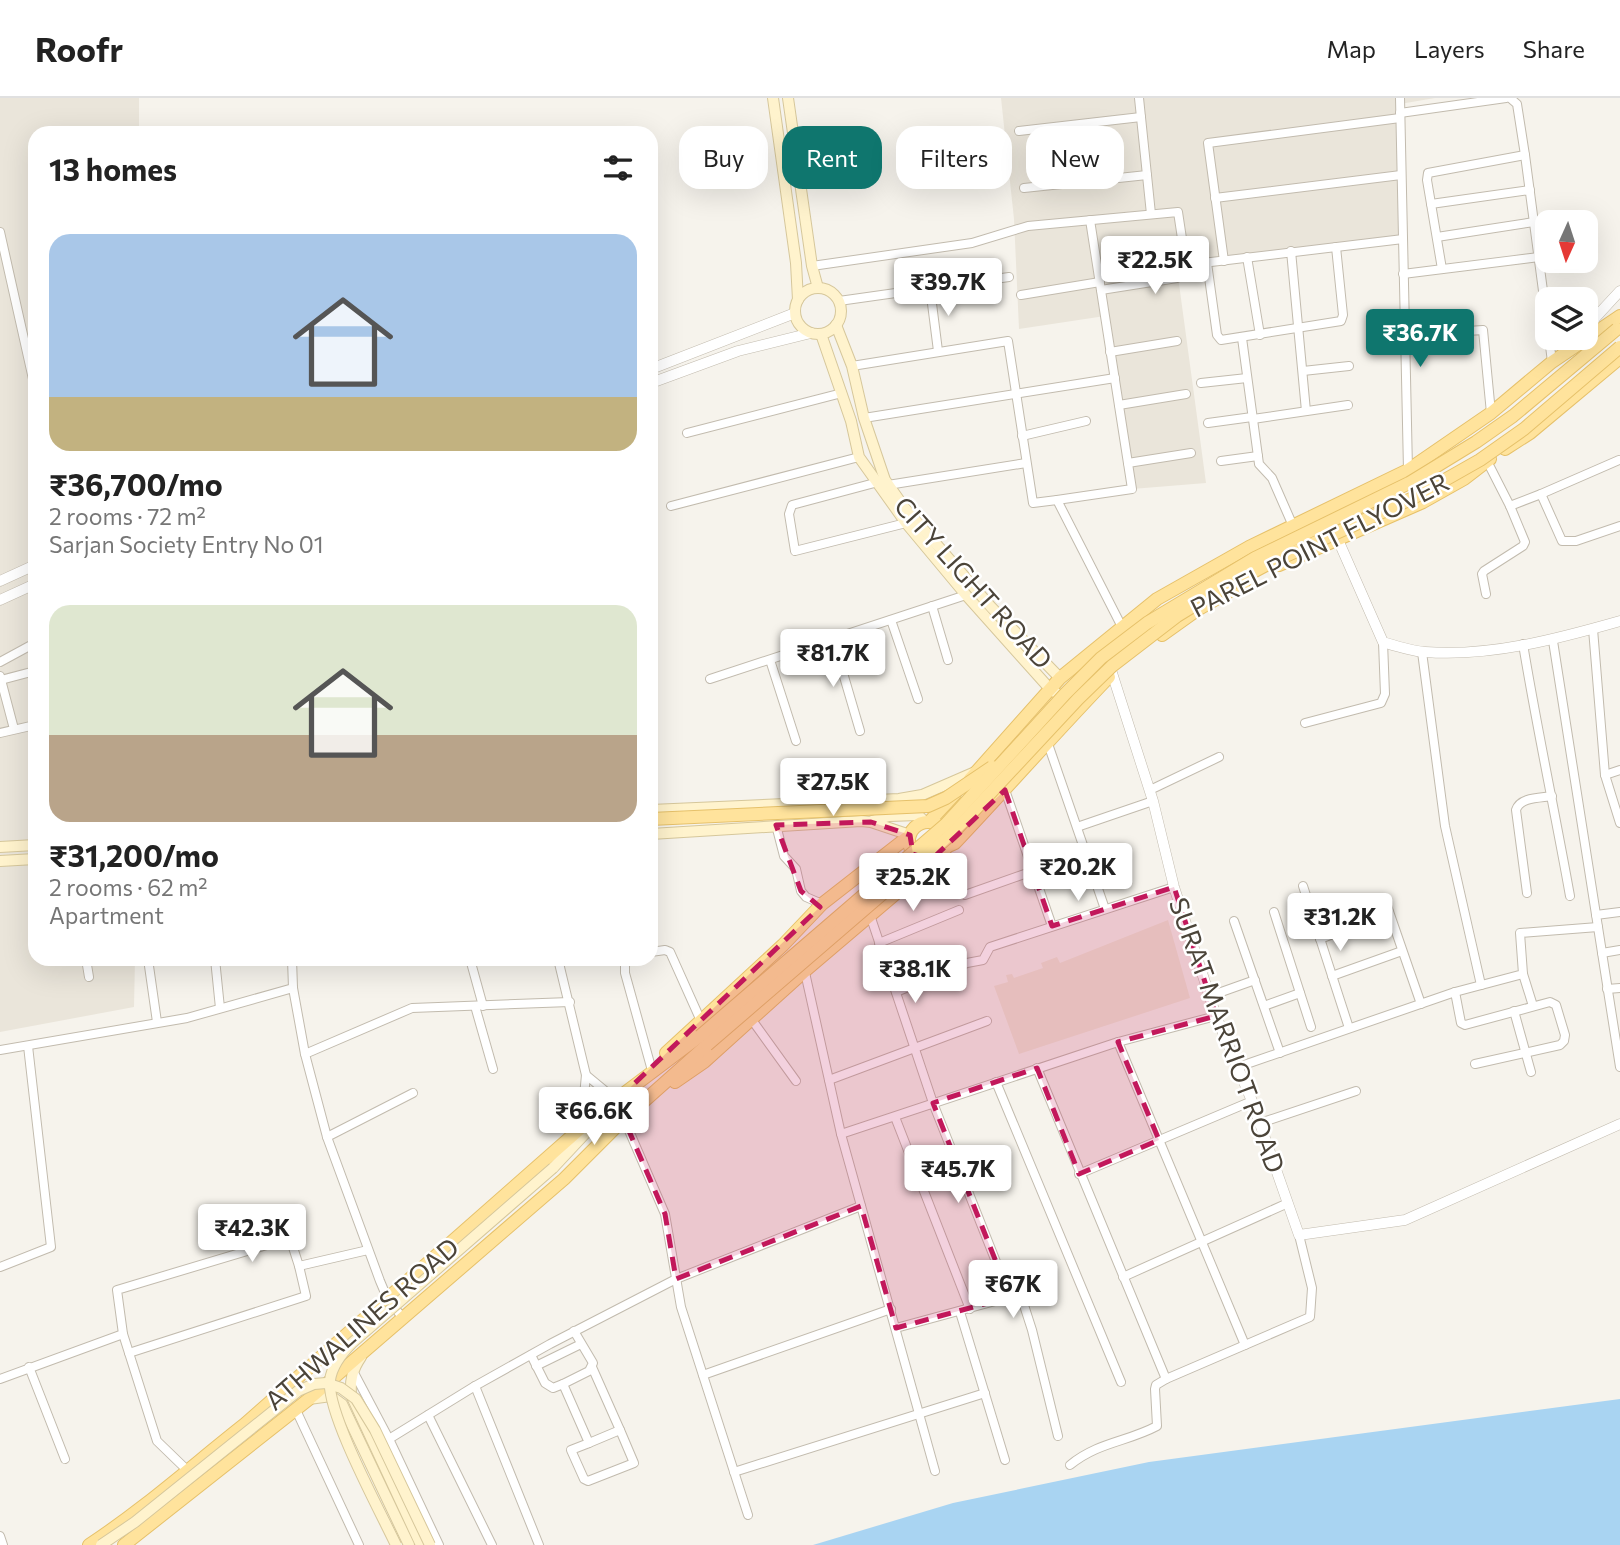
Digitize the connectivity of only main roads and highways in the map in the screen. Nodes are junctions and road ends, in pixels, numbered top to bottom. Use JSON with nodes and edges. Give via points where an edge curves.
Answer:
{"nodes":[{"id":1,"x":773,"y":98,"type":"edge"},
{"id":2,"x":790,"y":98,"type":"edge"},
{"id":3,"x":818,"y":288,"type":"junction"},
{"id":4,"x":799,"y":300,"type":"junction"},
{"id":5,"x":1620,"y":316,"type":"edge"},
{"id":6,"x":836,"y":326,"type":"junction"},
{"id":7,"x":1618,"y":328,"type":"edge"},
{"id":8,"x":1598,"y":330,"type":"edge"},
{"id":9,"x":816,"y":333,"type":"junction"},
{"id":10,"x":1620,"y":347,"type":"edge"},
{"id":11,"x":1568,"y":350,"type":"edge"},
{"id":12,"x":1620,"y":358,"type":"edge"},
{"id":13,"x":883,"y":483,"type":"junction"},
{"id":14,"x":1060,"y":678,"type":"junction"},
{"id":15,"x":1050,"y":688,"type":"junction"},
{"id":16,"x":1079,"y":708,"type":"junction"},
{"id":17,"x":1010,"y":755,"type":"junction"},
{"id":18,"x":978,"y":771,"type":"junction"},
{"id":19,"x":1009,"y":786,"type":"junction"},
{"id":20,"x":658,"y":810,"type":"edge"},
{"id":21,"x":658,"y":819,"type":"edge"},
{"id":22,"x":868,"y":822,"type":"junction"},
{"id":23,"x":927,"y":822,"type":"junction"},
{"id":24,"x":658,"y":833,"type":"edge"},
{"id":25,"x":909,"y":835,"type":"junction"},
{"id":26,"x":28,"y":845,"type":"edge"},
{"id":27,"x":0,"y":847,"type":"edge"},
{"id":28,"x":946,"y":847,"type":"junction"},
{"id":29,"x":28,"y":859,"type":"edge"},
{"id":30,"x":931,"y":860,"type":"junction"},
{"id":31,"x":0,"y":861,"type":"edge"},
{"id":32,"x":703,"y":1041,"type":"junction"},
{"id":33,"x":652,"y":1094,"type":"junction"},
{"id":34,"x":620,"y":1096,"type":"junction"},
{"id":35,"x":601,"y":1110,"type":"junction"},
{"id":36,"x":624,"y":1119,"type":"joint"},
{"id":37,"x":351,"y":1368,"type":"junction"},
{"id":38,"x":309,"y":1399,"type":"junction"},
{"id":39,"x":221,"y":1443,"type":"junction"},
{"id":40,"x":234,"y":1459,"type":"junction"},
{"id":41,"x":89,"y":1545,"type":"edge"},
{"id":42,"x":101,"y":1545,"type":"edge"},
{"id":43,"x":124,"y":1545,"type":"edge"},
{"id":44,"x":396,"y":1545,"type":"edge"},
{"id":45,"x":409,"y":1545,"type":"edge"},
{"id":46,"x":421,"y":1545,"type":"edge"},
{"id":47,"x":430,"y":1545,"type":"edge"}],
"edges":[{"from":1,"to":4,"type":"main road"},
{"from":2,"to":3,"type":"main road"},
{"from":3,"to":4,"type":"main road"},
{"from":3,"to":6,"type":"main road","name":"CITY LIGHT ROAD","via":[[839,301]]},
{"from":4,"to":9,"type":"main road","via":[[795,313],[800,325]]},
{"from":5,"to":8,"type":"main road"},
{"from":6,"to":9,"type":"main road"},
{"from":6,"to":13,"type":"main road","name":"CITY LIGHT ROAD","via":[[852,366]]},
{"from":7,"to":17,"type":"main road","name":"PAREL POINT FLYOVER","bridge":true,"via":[[1476,442],[1409,483],[1255,558],[1147,622],[1101,659]]},
{"from":9,"to":13,"type":"main road","via":[[842,393],[859,457]]},
{"from":10,"to":32,"type":"main road","name":"PAREL POINT FLYOVER","bridge":true,"via":[[1524,429],[1480,460],[1413,498],[1266,565],[1177,616],[1112,666],[953,833]]},
{"from":11,"to":14,"type":"main road","via":[[1491,413],[1408,470],[1249,547],[1157,599]]},
{"from":12,"to":16,"type":"main road","via":[[1530,433],[1464,479],[1423,502],[1262,573],[1197,610],[1112,673]]},
{"from":13,"to":14,"type":"main road","name":"CITY LIGHT ROAD"},
{"from":13,"to":15,"type":"main road","via":[[906,523]]},
{"from":14,"to":15,"type":"main road"},
{"from":15,"to":16,"type":"main road"},
{"from":15,"to":18,"type":"main road"},
{"from":16,"to":19,"type":"main road"},
{"from":17,"to":21,"type":"main road","bridge":true,"via":[[928,806]]},
{"from":17,"to":32,"type":"main road","name":"PAREL POINT FLYOVER","bridge":true,"via":[[946,824]]},
{"from":18,"to":19,"type":"main road"},
{"from":18,"to":20,"type":"main road","via":[[931,792],[899,799]]},
{"from":18,"to":23,"type":"main road"},
{"from":19,"to":28,"type":"main road"},
{"from":22,"to":23,"type":"main road","via":[[918,815]]},
{"from":22,"to":24,"type":"main road"},
{"from":22,"to":25,"type":"main road"},
{"from":23,"to":25,"type":"main road"},
{"from":23,"to":28,"type":"main road","via":[[944,831]]},
{"from":25,"to":30,"type":"main road","via":[[913,854]]},
{"from":25,"to":34,"type":"main road","via":[[822,904]]},
{"from":26,"to":27,"type":"main road"},
{"from":28,"to":30,"type":"main road"},
{"from":29,"to":31,"type":"main road"},
{"from":30,"to":33,"type":"main road","via":[[704,1062],[662,1092]]},
{"from":32,"to":33,"type":"main road","name":"PAREL POINT FLYOVER"},
{"from":32,"to":34,"type":"main road","name":"PAREL POINT FLYOVER"},
{"from":33,"to":36,"type":"main road","name":"PAREL POINT FLYOVER"},
{"from":34,"to":35,"type":"main road","name":"ATHWALINES ROAD"},
{"from":35,"to":39,"type":"main road","name":"ATHWALINES ROAD"},
{"from":35,"to":44,"type":"main road","bridge":true,"via":[[599,1118],[552,1168],[352,1343],[333,1369],[331,1393],[337,1417]]},
{"from":36,"to":37,"type":"main road","name":"ATHWALINES ROAD","via":[[564,1179]]},
{"from":37,"to":38,"type":"main road","name":"ATHWALINES ROAD"},
{"from":37,"to":46,"type":"main road","via":[[351,1395]]},
{"from":38,"to":40,"type":"main road","name":"ATHWALINES ROAD"},
{"from":38,"to":45,"type":"main road","via":[[331,1396],[342,1404]]},
{"from":39,"to":40,"type":"main road"},
{"from":39,"to":41,"type":"main road","name":"ATHWALINES ROAD","via":[[132,1517]]},
{"from":40,"to":43,"type":"main road","name":"ATHWALINES ROAD"},
{"from":42,"to":47,"type":"main road","bridge":true,"via":[[298,1391],[320,1383],[347,1392],[364,1410]]}]}
